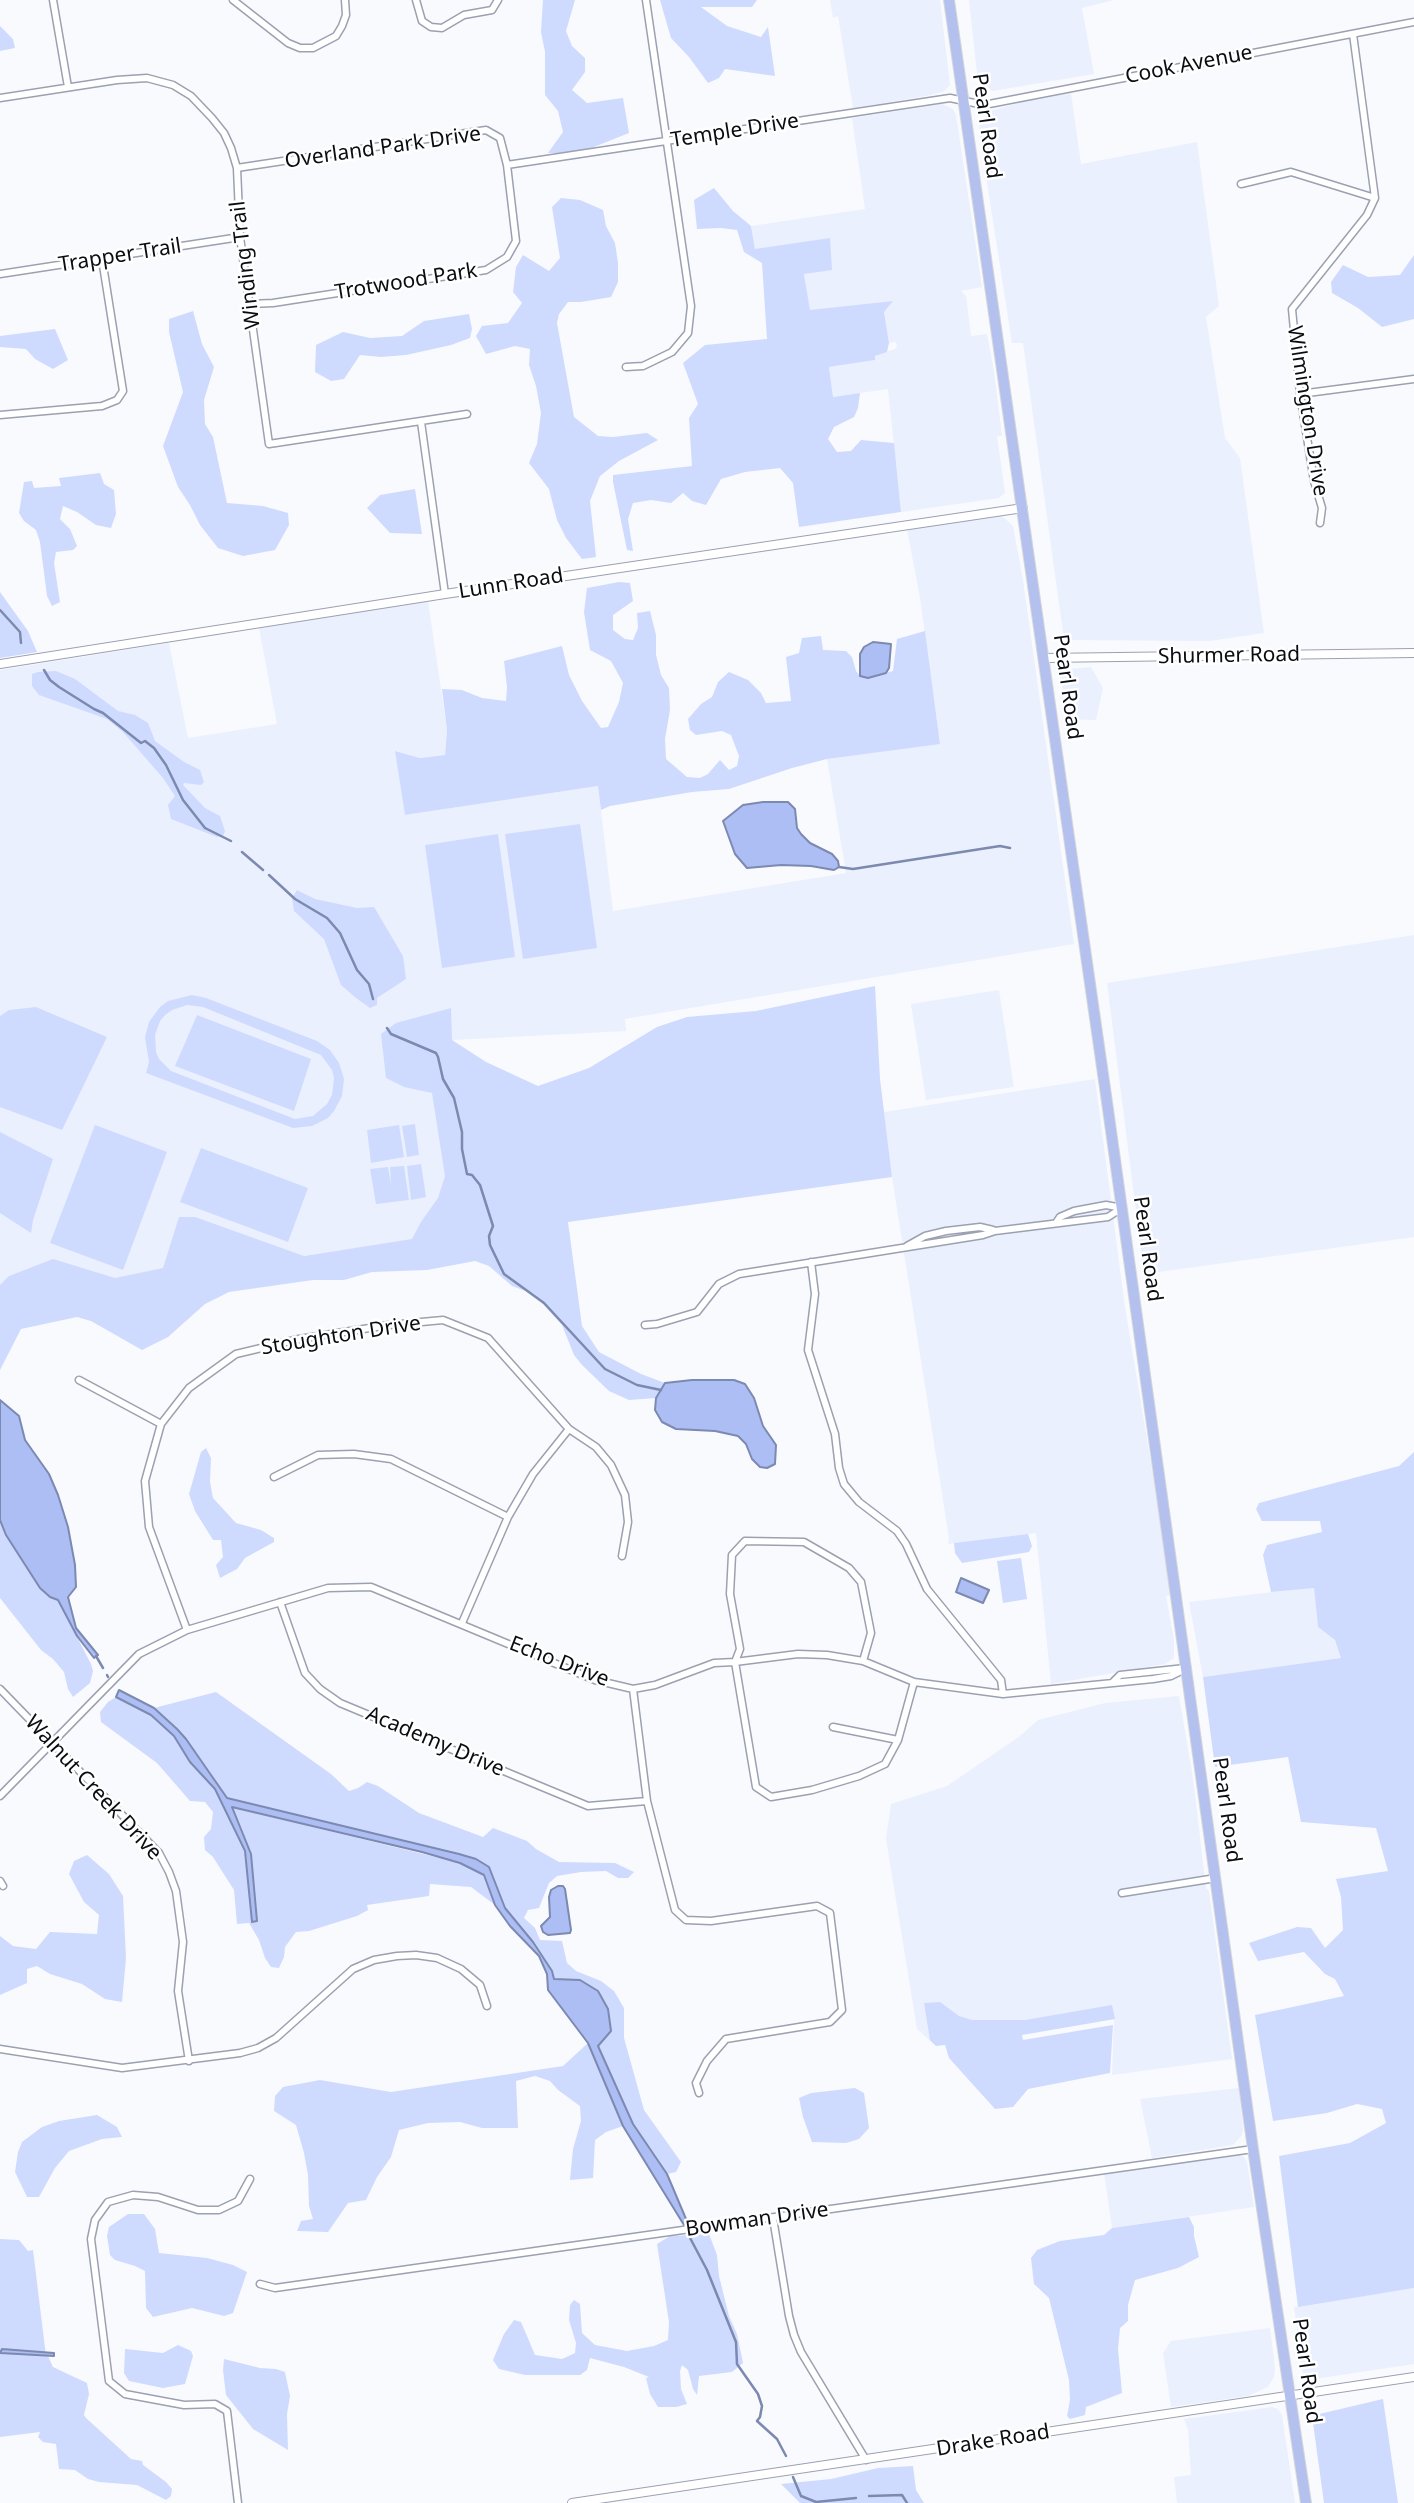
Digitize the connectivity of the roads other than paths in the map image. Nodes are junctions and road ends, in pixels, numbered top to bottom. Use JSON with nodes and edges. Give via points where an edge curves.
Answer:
{"nodes":[{"id":1,"x":52,"y":0,"type":"edge"},
{"id":2,"x":233,"y":0,"type":"edge"},
{"id":3,"x":345,"y":0,"type":"edge"},
{"id":4,"x":416,"y":0,"type":"edge"},
{"id":5,"x":498,"y":0,"type":"edge"},
{"id":6,"x":646,"y":0,"type":"edge"},
{"id":7,"x":949,"y":0,"type":"edge"},
{"id":8,"x":1414,"y":22,"type":"edge"},
{"id":9,"x":1353,"y":34,"type":"junction"},
{"id":10,"x":68,"y":88,"type":"junction"},
{"id":11,"x":0,"y":99,"type":"edge"},
{"id":12,"x":964,"y":100,"type":"junction"},
{"id":13,"x":668,"y":141,"type":"junction"},
{"id":14,"x":507,"y":165,"type":"junction"},
{"id":15,"x":236,"y":169,"type":"junction"},
{"id":16,"x":1241,"y":184,"type":"dead end"},
{"id":17,"x":1375,"y":198,"type":"junction"},
{"id":18,"x":240,"y":237,"type":"junction"},
{"id":19,"x":102,"y":259,"type":"junction"},
{"id":20,"x":0,"y":274,"type":"edge"},
{"id":21,"x":250,"y":304,"type":"junction"},
{"id":22,"x":626,"y":367,"type":"dead end"},
{"id":23,"x":1414,"y":379,"type":"edge"},
{"id":24,"x":1300,"y":394,"type":"junction"},
{"id":25,"x":467,"y":414,"type":"dead end"},
{"id":26,"x":0,"y":415,"type":"edge"},
{"id":27,"x":421,"y":422,"type":"junction"},
{"id":28,"x":1023,"y":508,"type":"junction"},
{"id":29,"x":1320,"y":523,"type":"dead end"},
{"id":30,"x":445,"y":594,"type":"junction"},
{"id":31,"x":1414,"y":653,"type":"edge"},
{"id":32,"x":1044,"y":658,"type":"junction"},
{"id":33,"x":0,"y":664,"type":"edge"},
{"id":34,"x":1122,"y":1208,"type":"junction"},
{"id":35,"x":1056,"y":1223,"type":"junction"},
{"id":36,"x":811,"y":1262,"type":"junction"},
{"id":37,"x":645,"y":1325,"type":"dead end"},
{"id":38,"x":79,"y":1380,"type":"dead end"},
{"id":39,"x":161,"y":1424,"type":"junction"},
{"id":40,"x":569,"y":1429,"type":"junction"},
{"id":41,"x":274,"y":1477,"type":"dead end"},
{"id":42,"x":508,"y":1517,"type":"junction"},
{"id":43,"x":622,"y":1556,"type":"dead end"},
{"id":44,"x":279,"y":1602,"type":"junction"},
{"id":45,"x":462,"y":1623,"type":"junction"},
{"id":46,"x":187,"y":1630,"type":"junction"},
{"id":47,"x":863,"y":1661,"type":"junction"},
{"id":48,"x":735,"y":1662,"type":"junction"},
{"id":49,"x":1187,"y":1668,"type":"junction"},
{"id":50,"x":914,"y":1682,"type":"junction"},
{"id":51,"x":0,"y":1689,"type":"edge"},
{"id":52,"x":633,"y":1689,"type":"junction"},
{"id":53,"x":1003,"y":1694,"type":"junction"},
{"id":54,"x":833,"y":1727,"type":"dead end"},
{"id":55,"x":898,"y":1740,"type":"junction"},
{"id":56,"x":53,"y":1743,"type":"junction"},
{"id":57,"x":0,"y":1796,"type":"edge"},
{"id":58,"x":647,"y":1801,"type":"junction"},
{"id":59,"x":1216,"y":1878,"type":"junction"},
{"id":60,"x":1122,"y":1893,"type":"dead end"},
{"id":61,"x":487,"y":2006,"type":"dead end"},
{"id":62,"x":0,"y":2049,"type":"edge"},
{"id":63,"x":189,"y":2060,"type":"junction"},
{"id":64,"x":699,"y":2093,"type":"dead end"},
{"id":65,"x":1253,"y":2149,"type":"junction"},
{"id":66,"x":250,"y":2179,"type":"dead end"},
{"id":67,"x":774,"y":2218,"type":"junction"},
{"id":68,"x":260,"y":2284,"type":"dead end"},
{"id":69,"x":1414,"y":2377,"type":"edge"},
{"id":70,"x":1290,"y":2394,"type":"junction"},
{"id":71,"x":866,"y":2460,"type":"junction"},
{"id":72,"x":238,"y":2503,"type":"edge"},
{"id":73,"x":572,"y":2503,"type":"edge"},
{"id":74,"x":1306,"y":2503,"type":"edge"}],
"edges":[{"from":1,"to":10,"type":"street"},
{"from":2,"to":3,"type":"street","via":[[288,43],[313,48],[336,36],[345,15]]},
{"from":4,"to":5,"type":"street","via":[[422,21],[442,28],[464,15],[492,10]]},
{"from":6,"to":13,"type":"street"},
{"from":7,"to":12,"type":"main road","name":"Pearl Road"},
{"from":8,"to":9,"type":"street","name":"Cook Avenue"},
{"from":9,"to":12,"type":"street","name":"Cook Avenue","via":[[984,105]]},
{"from":9,"to":17,"type":"street"},
{"from":10,"to":11,"type":"street","name":"Winding Trail"},
{"from":10,"to":15,"type":"street","name":"Winding Trail","via":[[147,78],[173,85],[191,96],[218,125],[232,148]]},
{"from":12,"to":13,"type":"street","name":"Temple Drive","via":[[950,98]]},
{"from":12,"to":28,"type":"main road","name":"Pearl Road"},
{"from":13,"to":14,"type":"street","name":"Temple Drive"},
{"from":13,"to":22,"type":"street","via":[[691,306],[688,332],[672,352],[643,366]]},
{"from":14,"to":15,"type":"street","name":"Overland Park Drive","via":[[500,138],[486,130]]},
{"from":14,"to":21,"type":"street","name":"Trotwood Park","via":[[516,241],[507,257],[486,270]]},
{"from":15,"to":18,"type":"street","name":"Winding Trail"},
{"from":16,"to":17,"type":"street","via":[[1291,172]]},
{"from":17,"to":24,"type":"street","name":"Wilmington Drive","via":[[1367,215],[1292,310]]},
{"from":18,"to":19,"type":"street","name":"Trapper Trail"},
{"from":18,"to":21,"type":"street","name":"Winding Trail"},
{"from":19,"to":20,"type":"street","name":"Trapper Trail"},
{"from":19,"to":26,"type":"street","via":[[123,391],[117,400],[102,406]]},
{"from":21,"to":27,"type":"street","name":"Winding Trail","via":[[269,443]]},
{"from":23,"to":24,"type":"street"},
{"from":24,"to":29,"type":"street","name":"Wilmington Drive","via":[[1322,508]]},
{"from":25,"to":27,"type":"street","name":"Winding Trail"},
{"from":27,"to":30,"type":"street"},
{"from":28,"to":30,"type":"street","name":"Lunn Road"},
{"from":28,"to":32,"type":"main road","name":"Pearl Road"},
{"from":30,"to":33,"type":"street","name":"Lunn Road"},
{"from":31,"to":32,"type":"street","name":"Shurmer Road"},
{"from":32,"to":34,"type":"main road","name":"Pearl Road"},
{"from":34,"to":35,"type":"street","via":[[1108,1217]]},
{"from":34,"to":35,"type":"street","via":[[1106,1205],[1074,1211]]},
{"from":34,"to":49,"type":"main road","name":"Pearl Road"},
{"from":35,"to":36,"type":"street","via":[[995,1231],[980,1227],[946,1231],[925,1236],[906,1248]]},
{"from":36,"to":37,"type":"street","via":[[739,1274],[719,1283],[697,1311]]},
{"from":36,"to":53,"type":"street","via":[[815,1294],[808,1350],[835,1434],[844,1484],[859,1502],[897,1531],[927,1590],[1001,1680]]},
{"from":38,"to":39,"type":"street"},
{"from":39,"to":40,"type":"street","name":"Stoughton Drive","via":[[189,1388],[236,1354],[299,1339],[443,1320],[488,1338]]},
{"from":39,"to":46,"type":"street","name":"Stoughton Drive","via":[[145,1481],[149,1527]]},
{"from":40,"to":42,"type":"street","via":[[533,1474]]},
{"from":40,"to":43,"type":"street","name":"Stoughton Drive","via":[[604,1456],[625,1495],[628,1522]]},
{"from":41,"to":42,"type":"street","via":[[318,1455],[391,1459]]},
{"from":42,"to":45,"type":"street"},
{"from":44,"to":45,"type":"street","name":"Echo Drive","via":[[328,1588],[371,1587]]},
{"from":44,"to":46,"type":"street","name":"Echo Drive"},
{"from":44,"to":58,"type":"street","name":"Academy Drive","via":[[305,1673],[340,1703],[588,1806]]},
{"from":45,"to":52,"type":"street","name":"Echo Drive","via":[[595,1680]]},
{"from":46,"to":56,"type":"street","name":"Echo Drive","via":[[139,1654]]},
{"from":47,"to":48,"type":"street","name":"Echo Drive","via":[[798,1654]]},
{"from":47,"to":48,"type":"street","via":[[871,1633],[861,1582],[849,1568],[804,1542],[745,1541],[732,1555],[730,1594],[740,1649]]},
{"from":47,"to":50,"type":"street","name":"Echo Drive"},
{"from":48,"to":52,"type":"street","name":"Echo Drive","via":[[714,1663]]},
{"from":48,"to":55,"type":"street","via":[[756,1787],[771,1797],[859,1776],[885,1764]]},
{"from":49,"to":53,"type":"street","name":"Echo Drive","via":[[1120,1675],[1113,1682]]},
{"from":49,"to":59,"type":"main road","name":"Pearl Road"},
{"from":50,"to":53,"type":"street","name":"Echo Drive"},
{"from":50,"to":55,"type":"street"},
{"from":51,"to":56,"type":"street","name":"Walnut Creek Drive"},
{"from":52,"to":58,"type":"street"},
{"from":54,"to":55,"type":"street"},
{"from":56,"to":57,"type":"street","name":"Echo Drive"},
{"from":56,"to":63,"type":"street","name":"Walnut Creek Drive","via":[[159,1853],[169,1872],[183,1942],[178,1991]]},
{"from":58,"to":64,"type":"street","via":[[674,1910],[686,1920],[711,1921],[817,1906],[830,1913],[842,2010],[830,2022],[726,2039],[707,2061],[696,2083]]},
{"from":59,"to":60,"type":"street"},
{"from":59,"to":65,"type":"main road","name":"Pearl Road"},
{"from":61,"to":63,"type":"street","via":[[480,1985],[437,1958],[416,1955],[374,1960],[353,1969],[293,2024],[258,2048]]},
{"from":62,"to":63,"type":"street","via":[[122,2068]]},
{"from":65,"to":67,"type":"street","name":"Bowman Drive"},
{"from":65,"to":70,"type":"main road","name":"Pearl Road"},
{"from":66,"to":72,"type":"street","via":[[237,2201],[219,2210],[198,2210],[158,2197],[132,2195],[108,2202],[94,2220],[91,2239],[109,2381],[125,2394],[184,2405],[215,2404],[227,2411]]},
{"from":67,"to":68,"type":"street","name":"Bowman Drive","via":[[275,2288]]},
{"from":67,"to":71,"type":"street","via":[[794,2335]]},
{"from":69,"to":70,"type":"street","name":"Drake Road"},
{"from":70,"to":71,"type":"street","name":"Drake Road"},
{"from":70,"to":74,"type":"main road","name":"Pearl Road"},
{"from":71,"to":73,"type":"street","name":"Drake Road"}]}
